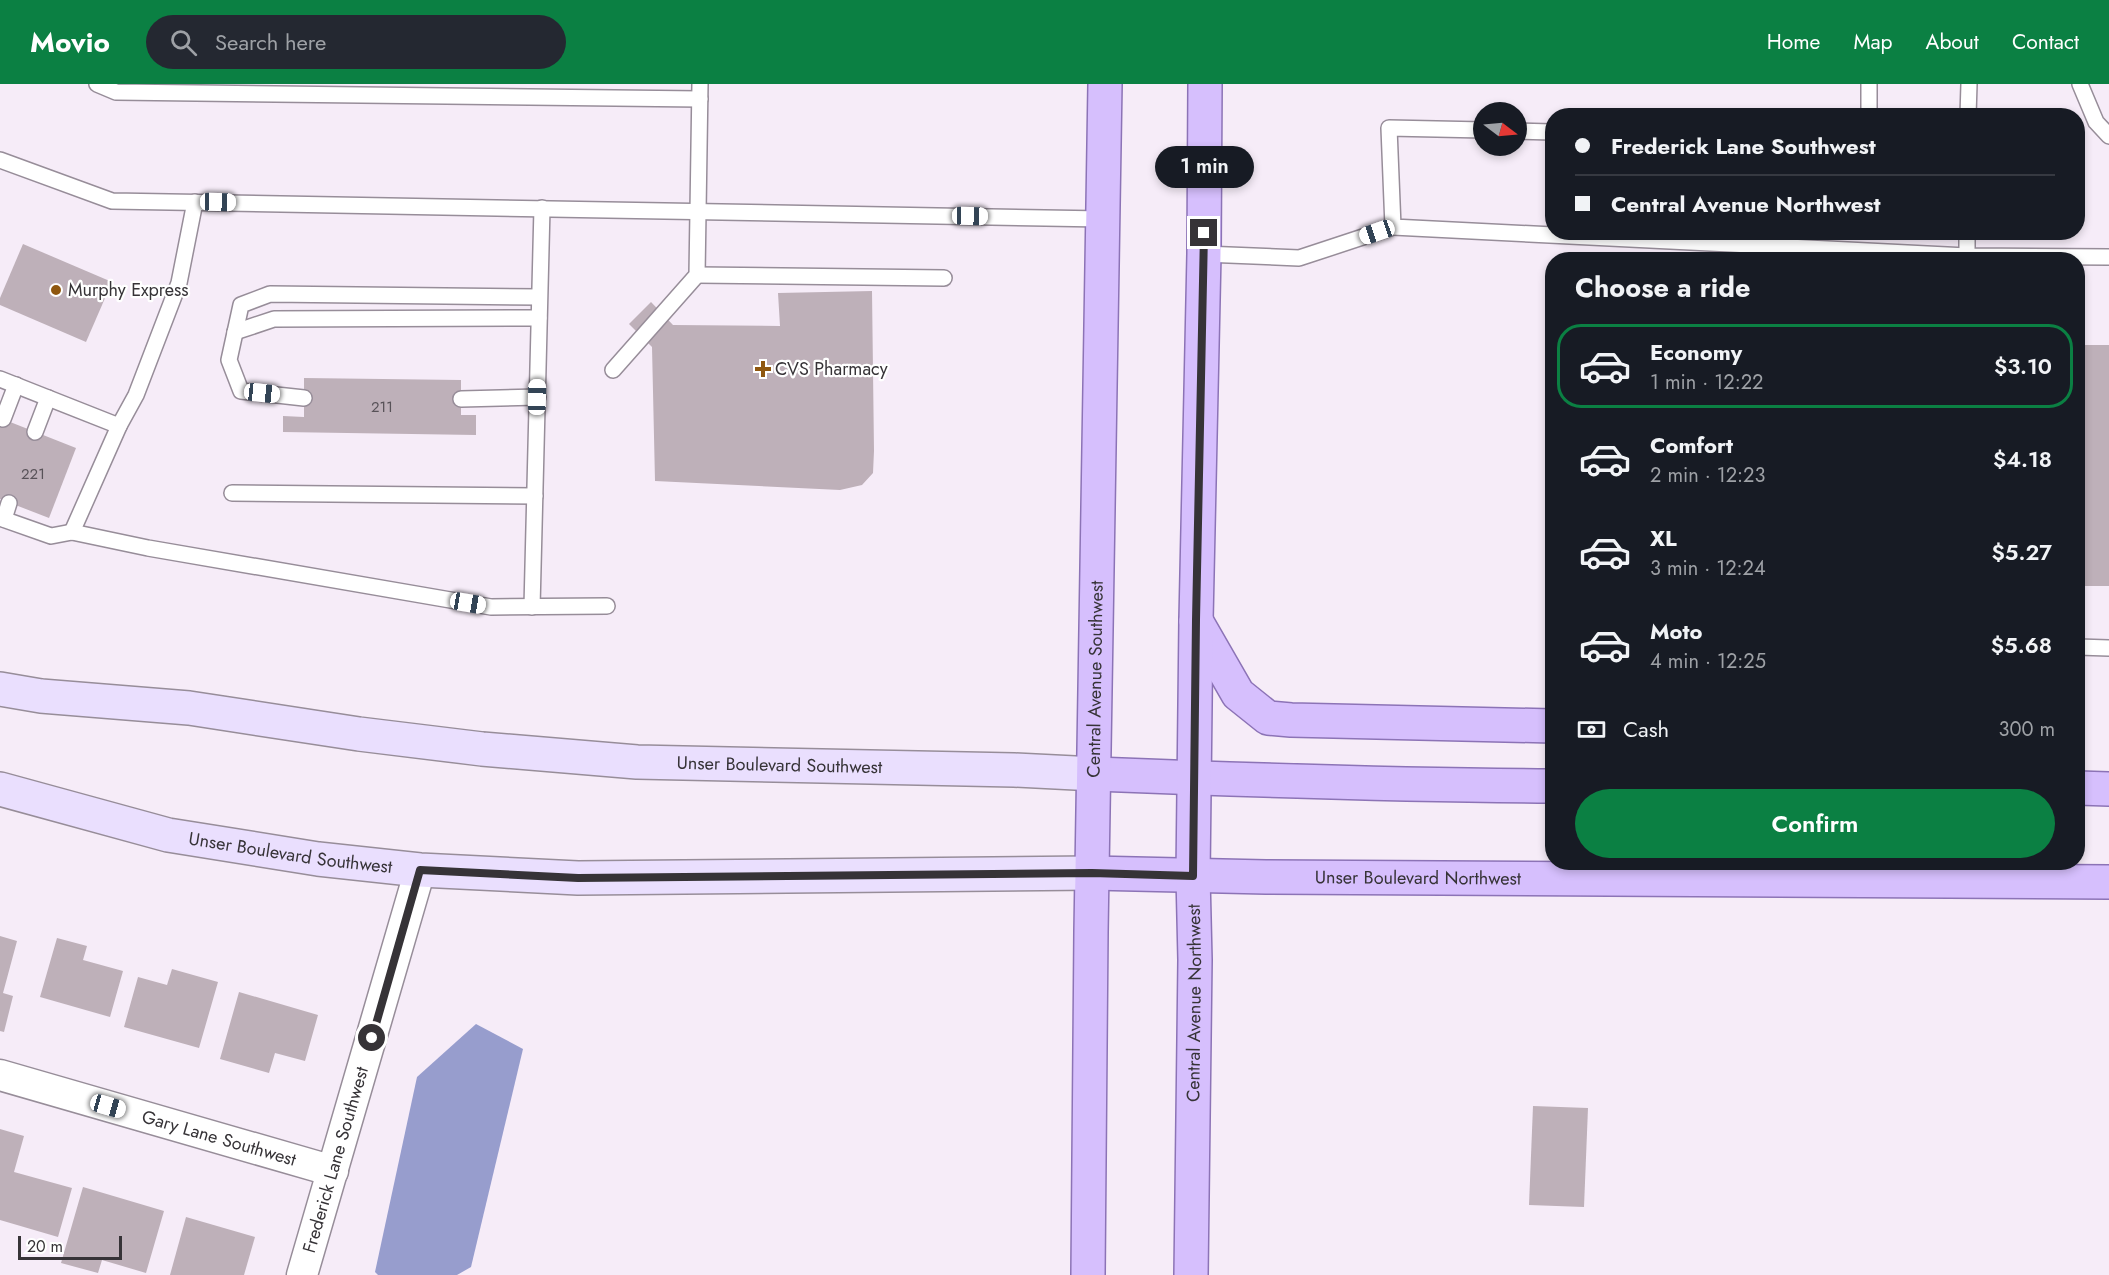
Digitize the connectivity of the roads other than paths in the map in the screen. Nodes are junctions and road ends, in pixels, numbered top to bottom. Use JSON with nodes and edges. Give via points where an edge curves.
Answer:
{"nodes":[{"id":1,"x":97,"y":84,"type":"edge"},
{"id":2,"x":1105,"y":84,"type":"edge"},
{"id":3,"x":1204,"y":84,"type":"edge"},
{"id":4,"x":1869,"y":84,"type":"edge"},
{"id":5,"x":1969,"y":84,"type":"edge"},
{"id":6,"x":2080,"y":84,"type":"edge"},
{"id":7,"x":700,"y":92,"type":"edge"},
{"id":8,"x":1869,"y":108,"type":"edge"},
{"id":9,"x":1968,"y":108,"type":"edge"},
{"id":10,"x":1473,"y":130,"type":"edge"},
{"id":11,"x":1527,"y":131,"type":"edge"},
{"id":12,"x":1545,"y":132,"type":"edge"},
{"id":13,"x":2109,"y":136,"type":"edge"},
{"id":14,"x":0,"y":160,"type":"edge"},
{"id":15,"x":195,"y":202,"type":"junction"},
{"id":16,"x":542,"y":208,"type":"junction"},
{"id":17,"x":699,"y":211,"type":"junction"},
{"id":18,"x":1103,"y":219,"type":"junction"},
{"id":19,"x":1393,"y":227,"type":"junction"},
{"id":20,"x":1545,"y":237,"type":"edge"},
{"id":21,"x":1582,"y":240,"type":"edge"},
{"id":22,"x":1756,"y":252,"type":"edge"},
{"id":23,"x":1204,"y":254,"type":"junction"},
{"id":24,"x":2085,"y":257,"type":"edge"},
{"id":25,"x":2109,"y":257,"type":"edge"},
{"id":26,"x":697,"y":275,"type":"junction"},
{"id":27,"x":944,"y":278,"type":"dead end"},
{"id":28,"x":538,"y":297,"type":"junction"},
{"id":29,"x":539,"y":318,"type":"junction"},
{"id":30,"x":235,"y":332,"type":"junction"},
{"id":31,"x":613,"y":370,"type":"dead end"},
{"id":32,"x":0,"y":379,"type":"edge"},
{"id":33,"x":16,"y":385,"type":"junction"},
{"id":34,"x":537,"y":397,"type":"junction"},
{"id":35,"x":48,"y":398,"type":"junction"},
{"id":36,"x":304,"y":398,"type":"dead end"},
{"id":37,"x":461,"y":399,"type":"dead end"},
{"id":38,"x":3,"y":419,"type":"dead end"},
{"id":39,"x":119,"y":426,"type":"junction"},
{"id":40,"x":35,"y":432,"type":"dead end"},
{"id":41,"x":232,"y":493,"type":"dead end"},
{"id":42,"x":535,"y":496,"type":"junction"},
{"id":43,"x":9,"y":502,"type":"dead end"},
{"id":44,"x":2,"y":518,"type":"edge"},
{"id":45,"x":72,"y":532,"type":"junction"},
{"id":46,"x":607,"y":606,"type":"dead end"},
{"id":47,"x":532,"y":607,"type":"junction"},
{"id":48,"x":1196,"y":620,"type":"junction"},
{"id":49,"x":2085,"y":647,"type":"edge"},
{"id":50,"x":2109,"y":648,"type":"edge"},
{"id":51,"x":0,"y":689,"type":"edge"},
{"id":52,"x":1545,"y":726,"type":"edge"},
{"id":53,"x":1095,"y":774,"type":"junction"},
{"id":54,"x":1194,"y":778,"type":"junction"},
{"id":55,"x":1545,"y":786,"type":"edge"},
{"id":56,"x":0,"y":789,"type":"edge"},
{"id":57,"x":2085,"y":789,"type":"edge"},
{"id":58,"x":2109,"y":789,"type":"edge"},
{"id":59,"x":420,"y":870,"type":"junction"},
{"id":60,"x":1092,"y":873,"type":"junction"},
{"id":61,"x":1193,"y":876,"type":"junction"},
{"id":62,"x":2109,"y":882,"type":"edge"},
{"id":63,"x":0,"y":1076,"type":"edge"},
{"id":64,"x":333,"y":1171,"type":"junction"},
{"id":65,"x":302,"y":1275,"type":"edge"},
{"id":66,"x":1088,"y":1275,"type":"edge"},
{"id":67,"x":1191,"y":1275,"type":"edge"}],
"edges":[{"from":1,"to":7,"type":"lane","via":[[116,92]]},
{"from":2,"to":18,"type":"main road","name":"Central Avenue Southwest"},
{"from":3,"to":23,"type":"main road","name":"Central Avenue Northwest"},
{"from":4,"to":8,"type":"lane"},
{"from":5,"to":9,"type":"lane"},
{"from":6,"to":13,"type":"lane","via":[[2096,122]]},
{"from":7,"to":17,"type":"lane"},
{"from":10,"to":19,"type":"lane","via":[[1389,128]]},
{"from":11,"to":12,"type":"lane"},
{"from":14,"to":15,"type":"lane","via":[[112,201]]},
{"from":15,"to":16,"type":"lane"},
{"from":15,"to":39,"type":"lane","via":[[179,283],[136,395]]},
{"from":16,"to":17,"type":"lane"},
{"from":16,"to":28,"type":"lane"},
{"from":17,"to":18,"type":"lane"},
{"from":17,"to":26,"type":"lane"},
{"from":18,"to":53,"type":"main road","name":"Central Avenue Southwest"},
{"from":19,"to":20,"type":"lane"},
{"from":19,"to":23,"type":"lane","via":[[1299,258]]},
{"from":21,"to":22,"type":"lane"},
{"from":23,"to":48,"type":"main road","name":"Central Avenue Northwest"},
{"from":24,"to":25,"type":"lane"},
{"from":26,"to":27,"type":"lane"},
{"from":26,"to":31,"type":"lane"},
{"from":28,"to":29,"type":"lane"},
{"from":28,"to":30,"type":"lane","via":[[270,294],[241,305]]},
{"from":29,"to":30,"type":"lane","via":[[274,319]]},
{"from":29,"to":34,"type":"lane"},
{"from":30,"to":36,"type":"lane","via":[[229,360],[241,391]]},
{"from":32,"to":33,"type":"lane"},
{"from":33,"to":35,"type":"lane"},
{"from":33,"to":38,"type":"lane"},
{"from":34,"to":37,"type":"lane"},
{"from":34,"to":42,"type":"lane"},
{"from":35,"to":39,"type":"lane"},
{"from":35,"to":40,"type":"lane"},
{"from":39,"to":45,"type":"lane"},
{"from":41,"to":42,"type":"lane"},
{"from":42,"to":47,"type":"lane"},
{"from":43,"to":44,"type":"lane"},
{"from":44,"to":45,"type":"lane","via":[[51,536]]},
{"from":45,"to":47,"type":"lane","via":[[491,607]]},
{"from":46,"to":47,"type":"lane"},
{"from":48,"to":52,"type":"main road","via":[[1238,694],[1269,718]]},
{"from":48,"to":54,"type":"main road","name":"Central Avenue Northwest"},
{"from":49,"to":50,"type":"lane"},
{"from":51,"to":53,"type":"main road","name":"Unser Boulevard Southwest","via":[[189,708],[482,749],[625,761]]},
{"from":53,"to":54,"type":"main road"},
{"from":53,"to":60,"type":"main road","name":"Central Avenue Southwest"},
{"from":54,"to":55,"type":"main road"},
{"from":54,"to":61,"type":"main road","name":"Central Avenue Northwest"},
{"from":56,"to":59,"type":"main road","name":"Unser Boulevard Southwest","via":[[168,835],[318,859]]},
{"from":57,"to":58,"type":"main road"},
{"from":59,"to":60,"type":"main road","name":"Unser Boulevard Southwest","via":[[578,878]]},
{"from":59,"to":64,"type":"street","name":"Frederick Lane Southwest"},
{"from":60,"to":61,"type":"main road","name":"Unser Boulevard Northwest"},
{"from":60,"to":66,"type":"main road","name":"Central Avenue Southwest"},
{"from":61,"to":62,"type":"main road","name":"Unser Boulevard Northwest"},
{"from":61,"to":67,"type":"main road","name":"Central Avenue Northwest"},
{"from":63,"to":64,"type":"street","name":"Gary Lane Southwest"},
{"from":64,"to":65,"type":"street","name":"Frederick Lane Southwest"}]}
